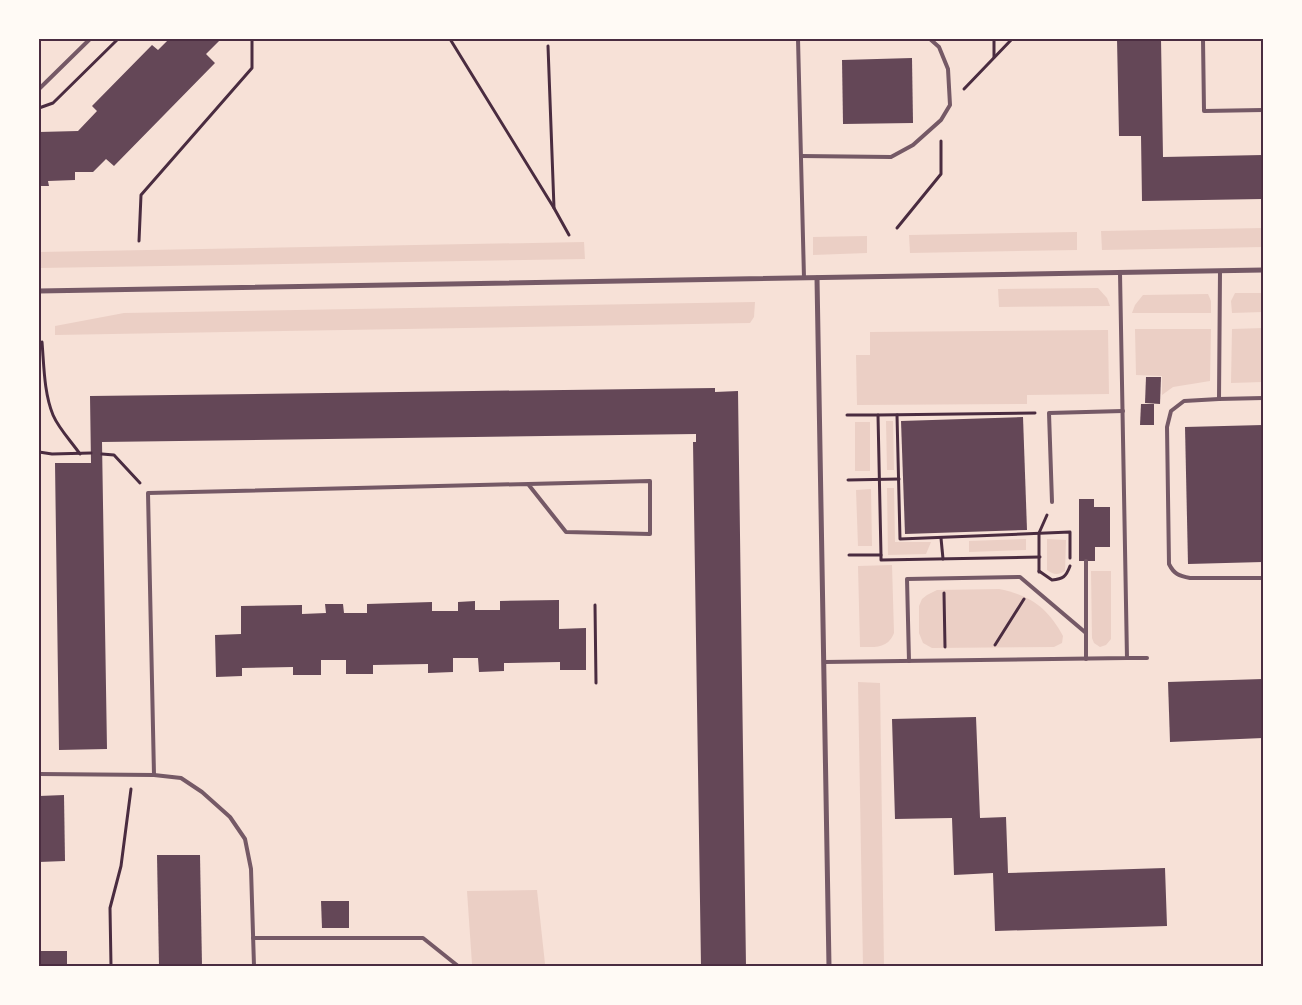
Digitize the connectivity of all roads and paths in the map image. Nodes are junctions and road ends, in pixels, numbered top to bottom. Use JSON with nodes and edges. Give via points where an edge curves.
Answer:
{"nodes":[{"id":1,"x":90,"y":39,"type":"edge"},
{"id":2,"x":118,"y":39,"type":"edge"},
{"id":3,"x":252,"y":39,"type":"edge"},
{"id":4,"x":450,"y":39,"type":"edge"},
{"id":5,"x":798,"y":39,"type":"edge"},
{"id":6,"x":930,"y":39,"type":"edge"},
{"id":7,"x":994,"y":39,"type":"edge"},
{"id":8,"x":1012,"y":39,"type":"edge"},
{"id":9,"x":1203,"y":39,"type":"edge"},
{"id":10,"x":548,"y":46,"type":"dead end"},
{"id":11,"x":994,"y":58,"type":"junction"},
{"id":12,"x":39,"y":89,"type":"edge"},
{"id":13,"x":950,"y":105,"type":"junction"},
{"id":14,"x":39,"y":108,"type":"edge"},
{"id":15,"x":1263,"y":110,"type":"edge"},
{"id":16,"x":941,"y":120,"type":"junction"},
{"id":17,"x":801,"y":156,"type":"junction"},
{"id":18,"x":554,"y":208,"type":"junction"},
{"id":19,"x":897,"y":228,"type":"dead end"},
{"id":20,"x":569,"y":235,"type":"dead end"},
{"id":21,"x":139,"y":241,"type":"dead end"},
{"id":22,"x":1220,"y":270,"type":"junction"},
{"id":23,"x":1263,"y":270,"type":"edge"},
{"id":24,"x":1120,"y":273,"type":"junction"},
{"id":25,"x":804,"y":278,"type":"junction"},
{"id":26,"x":817,"y":278,"type":"junction"},
{"id":27,"x":39,"y":291,"type":"edge"},
{"id":28,"x":42,"y":342,"type":"dead end"},
{"id":29,"x":1263,"y":398,"type":"edge"},
{"id":30,"x":1219,"y":399,"type":"junction"},
{"id":31,"x":1122,"y":411,"type":"junction"},
{"id":32,"x":1049,"y":413,"type":"junction"},
{"id":33,"x":847,"y":415,"type":"dead end"},
{"id":34,"x":878,"y":415,"type":"junction"},
{"id":35,"x":897,"y":415,"type":"junction"},
{"id":36,"x":39,"y":452,"type":"edge"},
{"id":37,"x":91,"y":453,"type":"dead end"},
{"id":38,"x":80,"y":454,"type":"junction"},
{"id":39,"x":102,"y":454,"type":"dead end"},
{"id":40,"x":898,"y":479,"type":"junction"},
{"id":41,"x":848,"y":480,"type":"dead end"},
{"id":42,"x":880,"y":480,"type":"junction"},
{"id":43,"x":528,"y":484,"type":"junction"},
{"id":44,"x":148,"y":493,"type":"junction"},
{"id":45,"x":1052,"y":502,"type":"dead end"},
{"id":46,"x":941,"y":538,"type":"junction"},
{"id":47,"x":849,"y":555,"type":"dead end"},
{"id":48,"x":881,"y":555,"type":"junction"},
{"id":49,"x":1020,"y":556,"type":"junction"},
{"id":50,"x":1040,"y":557,"type":"dead end"},
{"id":51,"x":943,"y":558,"type":"junction"},
{"id":52,"x":1026,"y":561,"type":"dead end"},
{"id":53,"x":1086,"y":561,"type":"dead end"},
{"id":54,"x":1033,"y":566,"type":"dead end"},
{"id":55,"x":943,"y":578,"type":"junction"},
{"id":56,"x":1263,"y":578,"type":"edge"},
{"id":57,"x":595,"y":605,"type":"dead end"},
{"id":58,"x":1086,"y":633,"type":"junction"},
{"id":59,"x":1127,"y":658,"type":"junction"},
{"id":60,"x":1147,"y":658,"type":"dead end"},
{"id":61,"x":1086,"y":659,"type":"junction"},
{"id":62,"x":909,"y":661,"type":"junction"},
{"id":63,"x":946,"y":661,"type":"junction"},
{"id":64,"x":824,"y":662,"type":"junction"},
{"id":65,"x":596,"y":684,"type":"dead end"},
{"id":66,"x":39,"y":774,"type":"edge"},
{"id":67,"x":133,"y":774,"type":"junction"},
{"id":68,"x":154,"y":775,"type":"junction"},
{"id":69,"x":253,"y":938,"type":"junction"},
{"id":70,"x":110,"y":966,"type":"edge"},
{"id":71,"x":254,"y":966,"type":"edge"},
{"id":72,"x":458,"y":966,"type":"edge"},
{"id":73,"x":829,"y":966,"type":"edge"}],
"edges":[{"from":1,"to":12,"type":"lane"},
{"from":2,"to":14,"type":"path","via":[[53,103]]},
{"from":3,"to":21,"type":"path","via":[[252,68],[141,195]]},
{"from":4,"to":18,"type":"path"},
{"from":5,"to":17,"type":"lane"},
{"from":6,"to":13,"type":"lane","via":[[939,47],[948,69]]},
{"from":7,"to":11,"type":"path"},
{"from":8,"to":11,"type":"path"},
{"from":9,"to":15,"type":"lane","via":[[1204,111]]},
{"from":10,"to":18,"type":"path"},
{"from":11,"to":13,"type":"path"},
{"from":13,"to":16,"type":"lane"},
{"from":16,"to":17,"type":"lane","via":[[913,145],[891,157]]},
{"from":16,"to":19,"type":"path","via":[[941,174]]},
{"from":17,"to":25,"type":"lane"},
{"from":18,"to":20,"type":"path"},
{"from":22,"to":23,"type":"street"},
{"from":22,"to":24,"type":"street"},
{"from":22,"to":30,"type":"lane"},
{"from":24,"to":26,"type":"street"},
{"from":24,"to":31,"type":"lane"},
{"from":25,"to":26,"type":"street"},
{"from":25,"to":27,"type":"street"},
{"from":26,"to":64,"type":"street"},
{"from":28,"to":38,"type":"path","via":[[53,415]]},
{"from":29,"to":30,"type":"lane"},
{"from":30,"to":56,"type":"lane","via":[[1184,401],[1171,411],[1167,427],[1169,564],[1173,572],[1190,578]]},
{"from":31,"to":32,"type":"lane"},
{"from":31,"to":59,"type":"lane"},
{"from":32,"to":35,"type":"path"},
{"from":32,"to":45,"type":"lane"},
{"from":33,"to":34,"type":"path"},
{"from":34,"to":35,"type":"path"},
{"from":34,"to":42,"type":"path"},
{"from":35,"to":40,"type":"path"},
{"from":36,"to":38,"type":"path"},
{"from":37,"to":38,"type":"path"},
{"from":39,"to":44,"type":"path","via":[[114,455]]},
{"from":40,"to":42,"type":"path"},
{"from":40,"to":46,"type":"path","via":[[900,539]]},
{"from":41,"to":42,"type":"path"},
{"from":42,"to":48,"type":"path"},
{"from":43,"to":43,"type":"lane","via":[[650,481],[650,534],[566,532]]},
{"from":43,"to":44,"type":"lane"},
{"from":44,"to":68,"type":"lane"},
{"from":46,"to":51,"type":"path"},
{"from":46,"to":54,"type":"path","via":[[1070,532],[1071,564],[1066,576],[1052,580]]},
{"from":47,"to":48,"type":"path"},
{"from":48,"to":51,"type":"path","via":[[881,560]]},
{"from":49,"to":50,"type":"path"},
{"from":49,"to":51,"type":"path"},
{"from":49,"to":52,"type":"path"},
{"from":51,"to":55,"type":"path"},
{"from":53,"to":58,"type":"lane"},
{"from":55,"to":58,"type":"lane","via":[[1020,577]]},
{"from":55,"to":62,"type":"lane","via":[[907,579]]},
{"from":55,"to":63,"type":"path"},
{"from":57,"to":65,"type":"path"},
{"from":58,"to":61,"type":"lane"},
{"from":59,"to":60,"type":"lane"},
{"from":59,"to":61,"type":"lane"},
{"from":61,"to":63,"type":"lane"},
{"from":62,"to":63,"type":"lane"},
{"from":62,"to":64,"type":"lane"},
{"from":64,"to":73,"type":"street"},
{"from":66,"to":67,"type":"lane"},
{"from":67,"to":68,"type":"lane"},
{"from":67,"to":70,"type":"path","via":[[121,866],[110,908]]},
{"from":68,"to":69,"type":"lane","via":[[181,778],[202,792],[230,817],[245,839],[251,869]]},
{"from":69,"to":71,"type":"lane"},
{"from":69,"to":72,"type":"lane","via":[[423,938]]}]}
